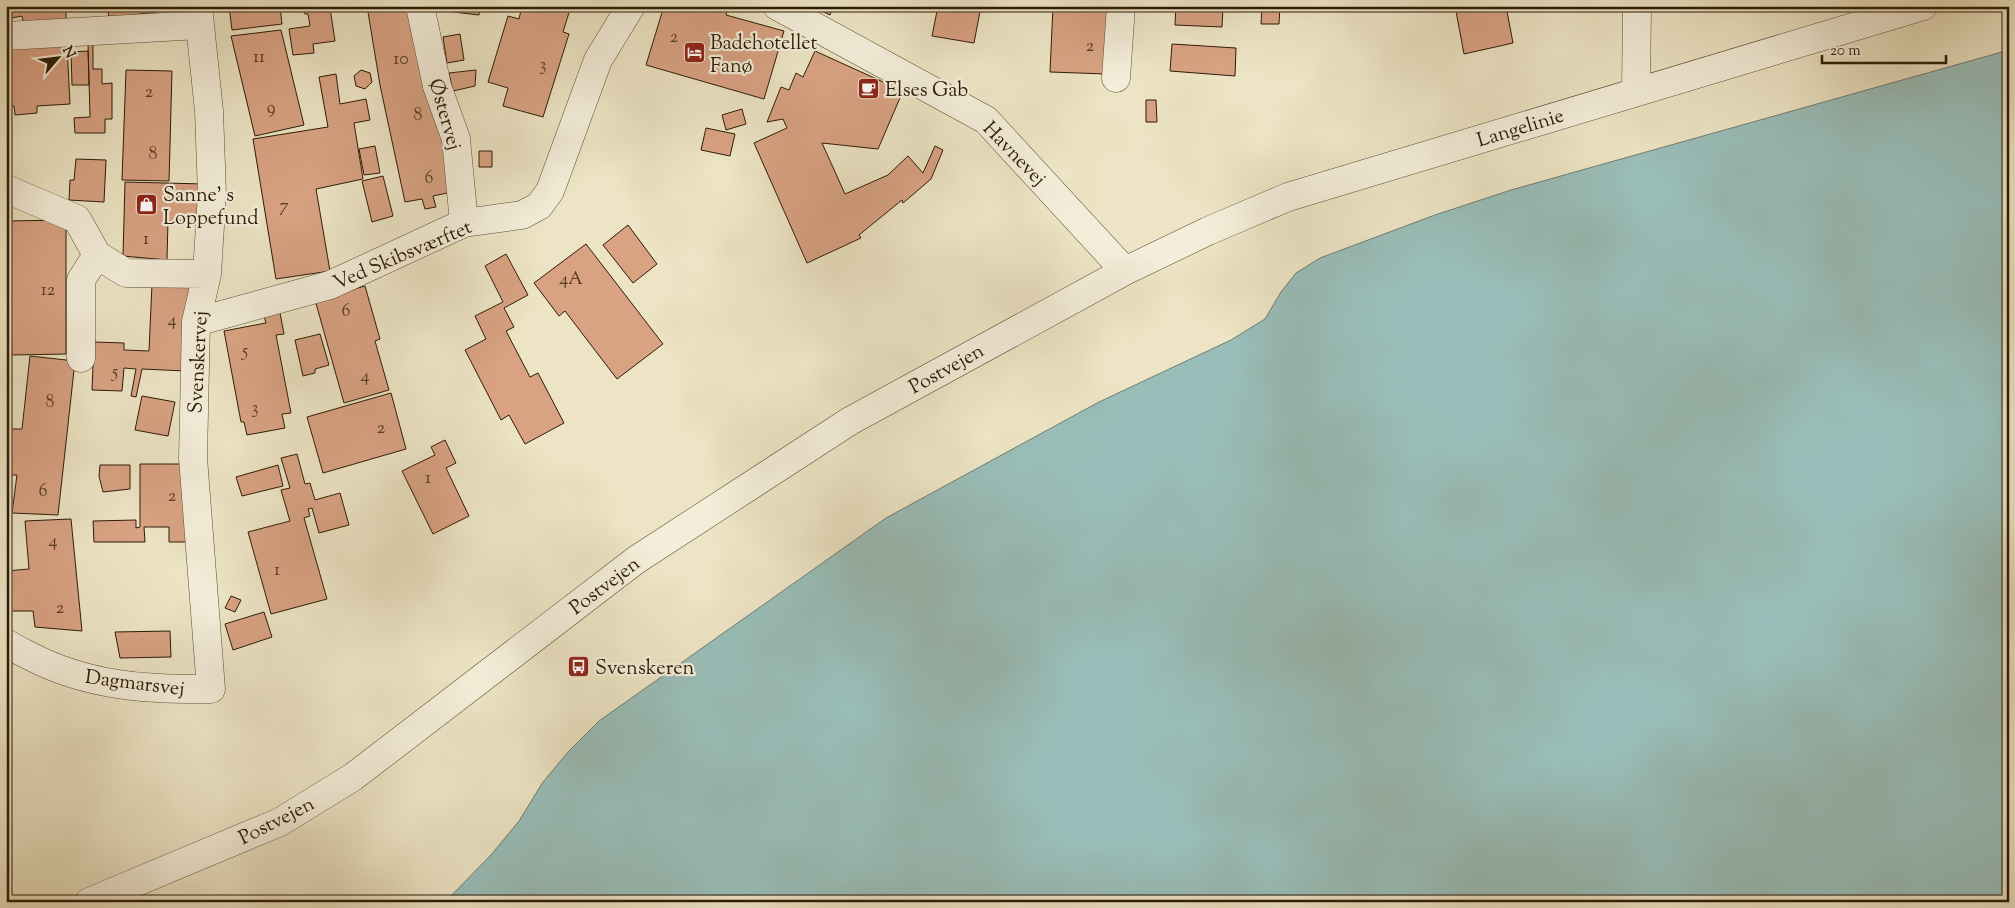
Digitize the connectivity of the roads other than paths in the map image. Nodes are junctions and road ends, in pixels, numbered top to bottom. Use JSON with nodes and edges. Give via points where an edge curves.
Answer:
{"nodes":[{"id":1,"x":420,"y":6,"type":"edge"},
{"id":2,"x":631,"y":6,"type":"edge"},
{"id":3,"x":777,"y":6,"type":"edge"},
{"id":4,"x":1121,"y":6,"type":"edge"},
{"id":5,"x":1637,"y":6,"type":"edge"},
{"id":6,"x":1923,"y":6,"type":"edge"},
{"id":7,"x":199,"y":16,"type":"edge"},
{"id":8,"x":6,"y":36,"type":"edge"},
{"id":9,"x":1116,"y":78,"type":"dead end"},
{"id":10,"x":1636,"y":91,"type":"junction"},
{"id":11,"x":6,"y":189,"type":"edge"},
{"id":12,"x":464,"y":223,"type":"junction"},
{"id":13,"x":97,"y":255,"type":"junction"},
{"id":14,"x":1125,"y":270,"type":"junction"},
{"id":15,"x":207,"y":274,"type":"junction"},
{"id":16,"x":196,"y":322,"type":"junction"},
{"id":17,"x":81,"y":358,"type":"dead end"},
{"id":18,"x":6,"y":643,"type":"edge"},
{"id":19,"x":211,"y":690,"type":"joint"},
{"id":20,"x":89,"y":902,"type":"edge"}],
"edges":[{"from":1,"to":12,"type":"street","name":"Østervej","via":[[436,86],[456,139]]},
{"from":2,"to":12,"type":"street","name":"Ved Skibsværftet","via":[[598,60],[550,191],[539,206],[522,215]]},
{"from":3,"to":14,"type":"street","name":"Havnevej","via":[[986,120]]},
{"from":4,"to":9,"type":"street"},
{"from":5,"to":10,"type":"street"},
{"from":6,"to":10,"type":"street","name":"Langelinie"},
{"from":7,"to":8,"type":"street"},
{"from":7,"to":15,"type":"street","name":"Svenskervej","via":[[209,111],[212,194]]},
{"from":10,"to":14,"type":"street","name":"Langelinie","via":[[1288,198]]},
{"from":11,"to":13,"type":"street","via":[[77,219]]},
{"from":12,"to":16,"type":"street","name":"Ved Skibsværftet","via":[[330,285]]},
{"from":13,"to":15,"type":"street","via":[[126,273]]},
{"from":13,"to":17,"type":"street","via":[[81,280]]},
{"from":14,"to":20,"type":"street","name":"Postvejen","via":[[850,421],[652,549],[382,756],[280,822]]},
{"from":15,"to":16,"type":"street","name":"Svenskervej"},
{"from":16,"to":19,"type":"street","name":"Svenskervej","via":[[193,458]]},
{"from":18,"to":19,"type":"street","name":"Dagmarsvej","via":[[48,666],[99,682],[164,690]]}]}
